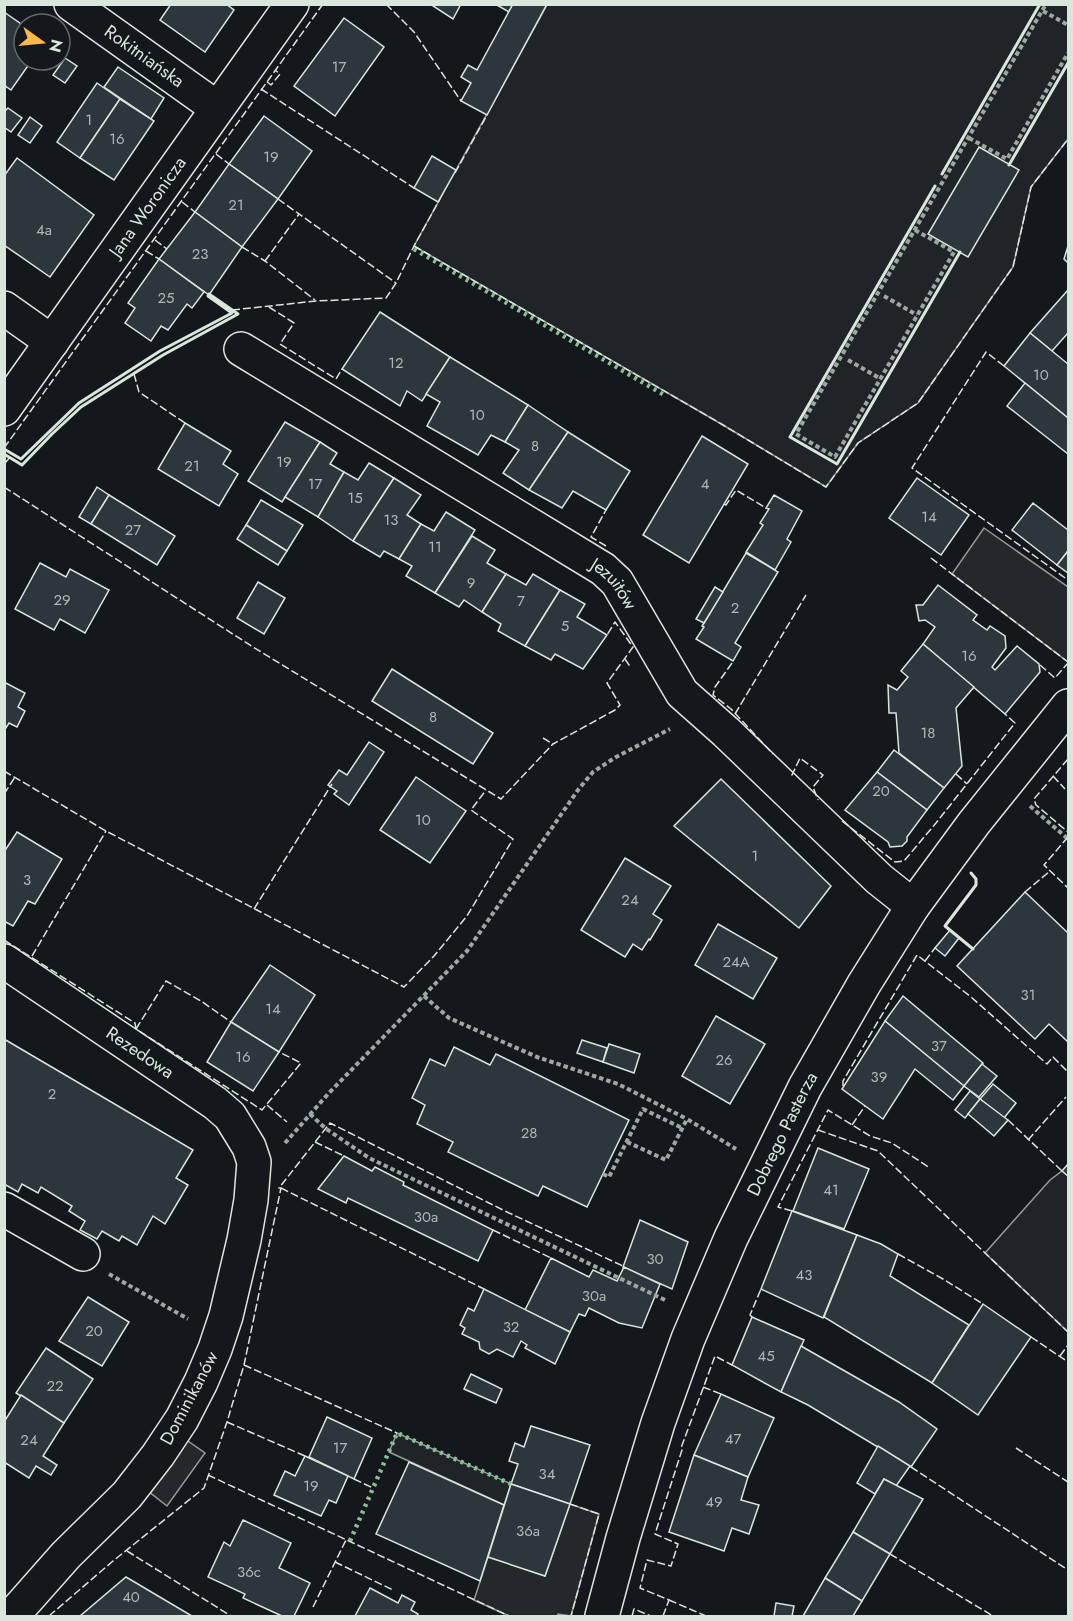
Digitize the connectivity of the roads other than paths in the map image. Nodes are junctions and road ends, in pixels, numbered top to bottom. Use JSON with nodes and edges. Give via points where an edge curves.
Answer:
{"nodes":[{"id":1,"x":72,"y":4,"type":"edge"},
{"id":2,"x":292,"y":4,"type":"edge"},
{"id":3,"x":217,"y":108,"type":"junction"},
{"id":4,"x":4,"y":308,"type":"edge"},
{"id":5,"x":52,"y":342,"type":"junction"},
{"id":6,"x":241,"y":349,"type":"dead end"},
{"id":7,"x":4,"y":409,"type":"edge"},
{"id":8,"x":1068,"y":706,"type":"edge"},
{"id":9,"x":913,"y":906,"type":"junction"},
{"id":10,"x":4,"y":961,"type":"edge"},
{"id":11,"x":254,"y":1162,"type":"joint"},
{"id":12,"x":4,"y":1209,"type":"edge"},
{"id":13,"x":83,"y":1254,"type":"road end"},
{"id":14,"x":12,"y":1617,"type":"edge"},
{"id":15,"x":602,"y":1617,"type":"edge"}],
"edges":[{"from":1,"to":3,"type":"street","name":"Rokitniańska"},
{"from":2,"to":3,"type":"street","name":"Jana Woronicza"},
{"from":3,"to":5,"type":"street","name":"Jana Woronicza"},
{"from":4,"to":5,"type":"street"},
{"from":5,"to":7,"type":"street","name":"Jana Woronicza"},
{"from":6,"to":9,"type":"street","name":"Jezuitów","via":[[603,569],[617,582],[682,693],[879,879]]},
{"from":8,"to":9,"type":"street","name":"Dobrego Pasterza"},
{"from":9,"to":15,"type":"street","name":"Dobrego Pasterza","via":[[805,1087],[730,1238],[658,1423]]},
{"from":10,"to":11,"type":"street","name":"Rezedowa","via":[[214,1103],[241,1132]]},
{"from":11,"to":14,"type":"street","name":"Dominikanów","via":[[246,1230],[220,1337],[182,1419],[127,1495],[66,1555]]},
{"from":12,"to":13,"type":"street"}]}
